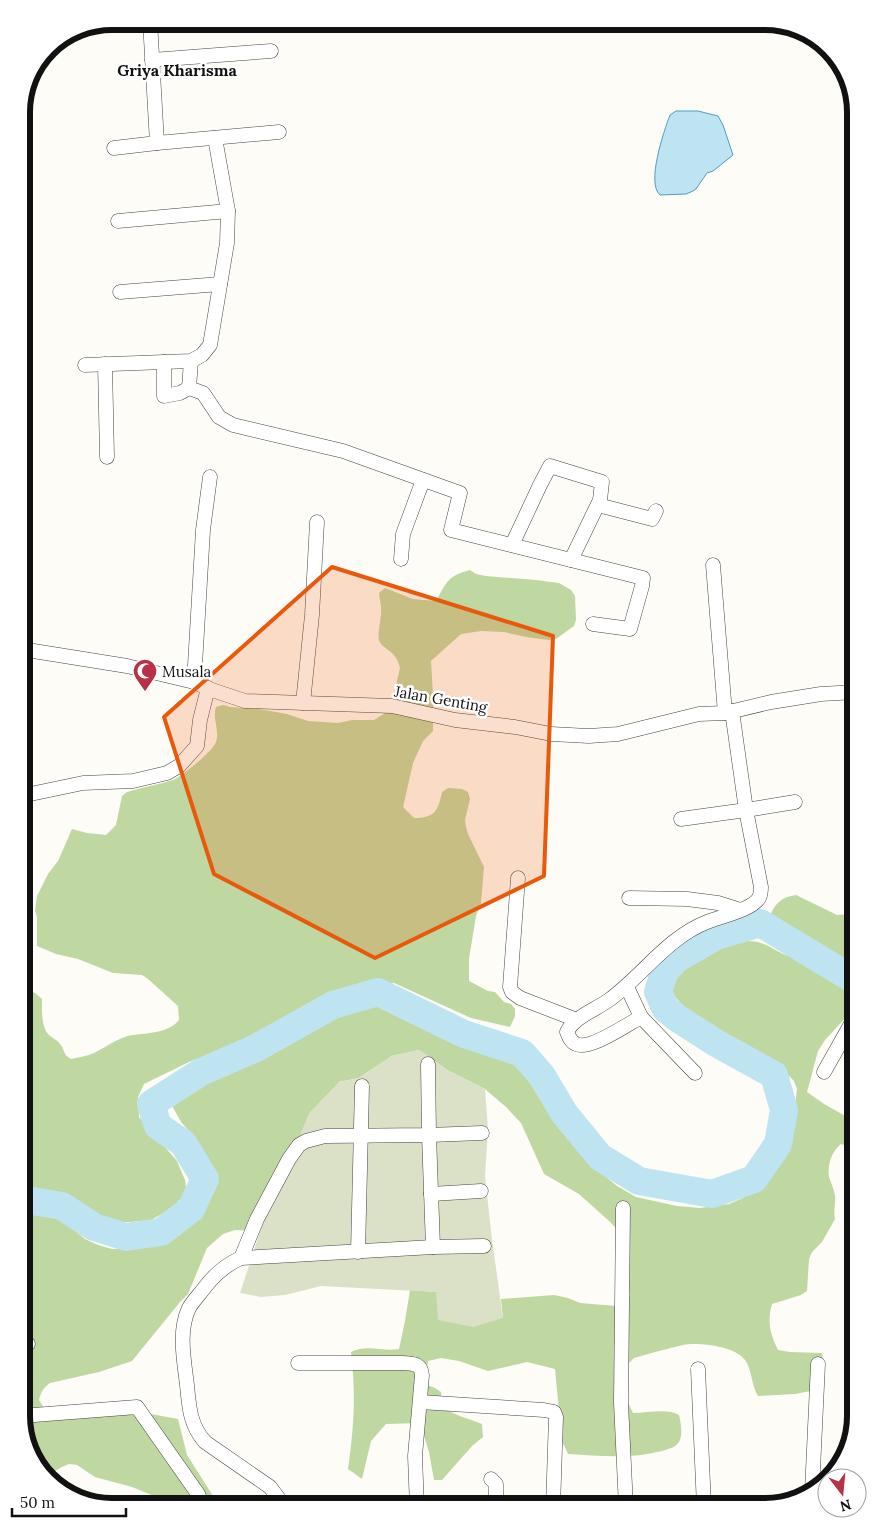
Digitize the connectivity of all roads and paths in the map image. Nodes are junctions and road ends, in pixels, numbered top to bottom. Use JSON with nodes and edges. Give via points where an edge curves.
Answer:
{"nodes":[{"id":1,"x":150,"y":30,"type":"edge"},
{"id":2,"x":271,"y":51,"type":"dead end"},
{"id":3,"x":152,"y":60,"type":"junction"},
{"id":4,"x":279,"y":132,"type":"dead end"},
{"id":5,"x":215,"y":138,"type":"junction"},
{"id":6,"x":157,"y":143,"type":"junction"},
{"id":7,"x":114,"y":148,"type":"dead end"},
{"id":8,"x":228,"y":211,"type":"junction"},
{"id":9,"x":118,"y":221,"type":"dead end"},
{"id":10,"x":220,"y":284,"type":"junction"},
{"id":11,"x":120,"y":292,"type":"dead end"},
{"id":12,"x":191,"y":360,"type":"junction"},
{"id":13,"x":164,"y":362,"type":"junction"},
{"id":14,"x":104,"y":364,"type":"junction"},
{"id":15,"x":85,"y":365,"type":"dead end"},
{"id":16,"x":190,"y":388,"type":"junction"},
{"id":17,"x":107,"y":457,"type":"dead end"},
{"id":18,"x":210,"y":477,"type":"dead end"},
{"id":19,"x":423,"y":480,"type":"junction"},
{"id":20,"x":598,"y":505,"type":"junction"},
{"id":21,"x":656,"y":511,"type":"dead end"},
{"id":22,"x":317,"y":522,"type":"dead end"},
{"id":23,"x":512,"y":545,"type":"junction"},
{"id":24,"x":401,"y":559,"type":"dead end"},
{"id":25,"x":571,"y":560,"type":"junction"},
{"id":26,"x":713,"y":565,"type":"dead end"},
{"id":27,"x":593,"y":624,"type":"dead end"},
{"id":28,"x":30,"y":650,"type":"edge"},
{"id":29,"x":194,"y":682,"type":"junction"},
{"id":30,"x":208,"y":688,"type":"junction"},
{"id":31,"x":847,"y":693,"type":"edge"},
{"id":32,"x":303,"y":703,"type":"junction"},
{"id":33,"x":729,"y":712,"type":"junction"},
{"id":34,"x":30,"y":794,"type":"edge"},
{"id":35,"x":795,"y":802,"type":"dead end"},
{"id":36,"x":746,"y":810,"type":"junction"},
{"id":37,"x":681,"y":819,"type":"dead end"},
{"id":38,"x":518,"y":878,"type":"dead end"},
{"id":39,"x":629,"y":898,"type":"dead end"},
{"id":40,"x":740,"y":910,"type":"junction"},
{"id":41,"x":627,"y":987,"type":"junction"},
{"id":42,"x":640,"y":1017,"type":"junction"},
{"id":43,"x":577,"y":1020,"type":"junction"},
{"id":44,"x":847,"y":1031,"type":"edge"},
{"id":45,"x":428,"y":1064,"type":"dead end"},
{"id":46,"x":824,"y":1072,"type":"dead end"},
{"id":47,"x":695,"y":1073,"type":"dead end"},
{"id":48,"x":362,"y":1086,"type":"dead end"},
{"id":49,"x":482,"y":1133,"type":"dead end"},
{"id":50,"x":361,"y":1135,"type":"junction"},
{"id":51,"x":429,"y":1135,"type":"junction"},
{"id":52,"x":481,"y":1191,"type":"dead end"},
{"id":53,"x":431,"y":1194,"type":"junction"},
{"id":54,"x":623,"y":1208,"type":"dead end"},
{"id":55,"x":484,"y":1246,"type":"dead end"},
{"id":56,"x":433,"y":1247,"type":"junction"},
{"id":57,"x":358,"y":1252,"type":"junction"},
{"id":58,"x":241,"y":1258,"type":"junction"},
{"id":59,"x":298,"y":1363,"type":"dead end"},
{"id":60,"x":818,"y":1364,"type":"dead end"},
{"id":61,"x":698,"y":1369,"type":"dead end"},
{"id":62,"x":420,"y":1402,"type":"junction"},
{"id":63,"x":30,"y":1415,"type":"edge"},
{"id":64,"x":491,"y":1480,"type":"dead end"},
{"id":65,"x":812,"y":1483,"type":"edge"},
{"id":66,"x":200,"y":1498,"type":"edge"},
{"id":67,"x":279,"y":1498,"type":"edge"},
{"id":68,"x":417,"y":1498,"type":"edge"},
{"id":69,"x":496,"y":1498,"type":"edge"},
{"id":70,"x":553,"y":1498,"type":"edge"},
{"id":71,"x":626,"y":1498,"type":"edge"},
{"id":72,"x":704,"y":1498,"type":"edge"}],
"edges":[{"from":1,"to":3,"type":"street"},
{"from":2,"to":3,"type":"street"},
{"from":3,"to":6,"type":"street"},
{"from":4,"to":5,"type":"street"},
{"from":5,"to":6,"type":"street"},
{"from":5,"to":8,"type":"street"},
{"from":6,"to":7,"type":"street"},
{"from":8,"to":9,"type":"street"},
{"from":8,"to":10,"type":"street"},
{"from":10,"to":11,"type":"street"},
{"from":10,"to":12,"type":"street","via":[[210,345],[202,355]]},
{"from":12,"to":13,"type":"street"},
{"from":12,"to":16,"type":"street"},
{"from":13,"to":14,"type":"street"},
{"from":13,"to":16,"type":"street","via":[[164,396]]},
{"from":14,"to":15,"type":"street"},
{"from":14,"to":17,"type":"street"},
{"from":16,"to":19,"type":"street","via":[[203,393],[219,416],[233,425],[343,451]]},
{"from":18,"to":29,"type":"street","via":[[203,530]]},
{"from":19,"to":23,"type":"street","via":[[460,493],[451,530]]},
{"from":19,"to":24,"type":"street","via":[[403,534]]},
{"from":20,"to":21,"type":"street","via":[[652,519]]},
{"from":20,"to":23,"type":"street","via":[[602,482],[550,466]]},
{"from":20,"to":25,"type":"street"},
{"from":22,"to":32,"type":"street"},
{"from":23,"to":25,"type":"street"},
{"from":25,"to":27,"type":"street","via":[[643,578],[630,629]]},
{"from":26,"to":33,"type":"street"},
{"from":28,"to":29,"type":"street","name":"Jalan Genting","via":[[128,666]]},
{"from":29,"to":30,"type":"street","name":"Jalan Genting"},
{"from":30,"to":32,"type":"street","name":"Jalan Genting","via":[[245,701]]},
{"from":30,"to":34,"type":"street","via":[[197,746],[179,766],[167,773],[133,781],[83,783]]},
{"from":31,"to":33,"type":"street","name":"Jalan Genting","via":[[771,702]]},
{"from":32,"to":33,"type":"street","name":"Jalan Genting","via":[[392,706],[455,720],[551,734],[589,736],[618,734],[699,714]]},
{"from":33,"to":36,"type":"street"},
{"from":35,"to":36,"type":"street"},
{"from":36,"to":37,"type":"street"},
{"from":36,"to":40,"type":"street","via":[[761,887],[759,899]]},
{"from":38,"to":43,"type":"street","via":[[512,992]]},
{"from":39,"to":40,"type":"street","via":[[718,902]]},
{"from":40,"to":41,"type":"street","via":[[704,922],[680,937]]},
{"from":41,"to":42,"type":"street"},
{"from":41,"to":43,"type":"street"},
{"from":42,"to":43,"type":"street","via":[[583,1046],[570,1039],[567,1032]]},
{"from":42,"to":47,"type":"street"},
{"from":44,"to":46,"type":"street"},
{"from":45,"to":51,"type":"street"},
{"from":48,"to":50,"type":"street"},
{"from":49,"to":51,"type":"street"},
{"from":50,"to":51,"type":"street"},
{"from":50,"to":57,"type":"street"},
{"from":50,"to":58,"type":"street","via":[[325,1136],[306,1140],[300,1145],[257,1219]]},
{"from":51,"to":53,"type":"street"},
{"from":52,"to":53,"type":"street"},
{"from":53,"to":56,"type":"street"},
{"from":54,"to":71,"type":"street","via":[[621,1403]]},
{"from":55,"to":56,"type":"street"},
{"from":56,"to":57,"type":"street"},
{"from":57,"to":58,"type":"street"},
{"from":58,"to":67,"type":"street","via":[[226,1265],[213,1277],[189,1307],[184,1322],[192,1420],[205,1442],[270,1487]]},
{"from":59,"to":62,"type":"street","via":[[417,1364],[421,1371]]},
{"from":60,"to":65,"type":"street"},
{"from":61,"to":72,"type":"street"},
{"from":62,"to":68,"type":"street","via":[[415,1456]]},
{"from":62,"to":70,"type":"street","via":[[555,1413]]},
{"from":63,"to":66,"type":"street","via":[[137,1407]]},
{"from":64,"to":69,"type":"street","via":[[496,1484]]}]}
